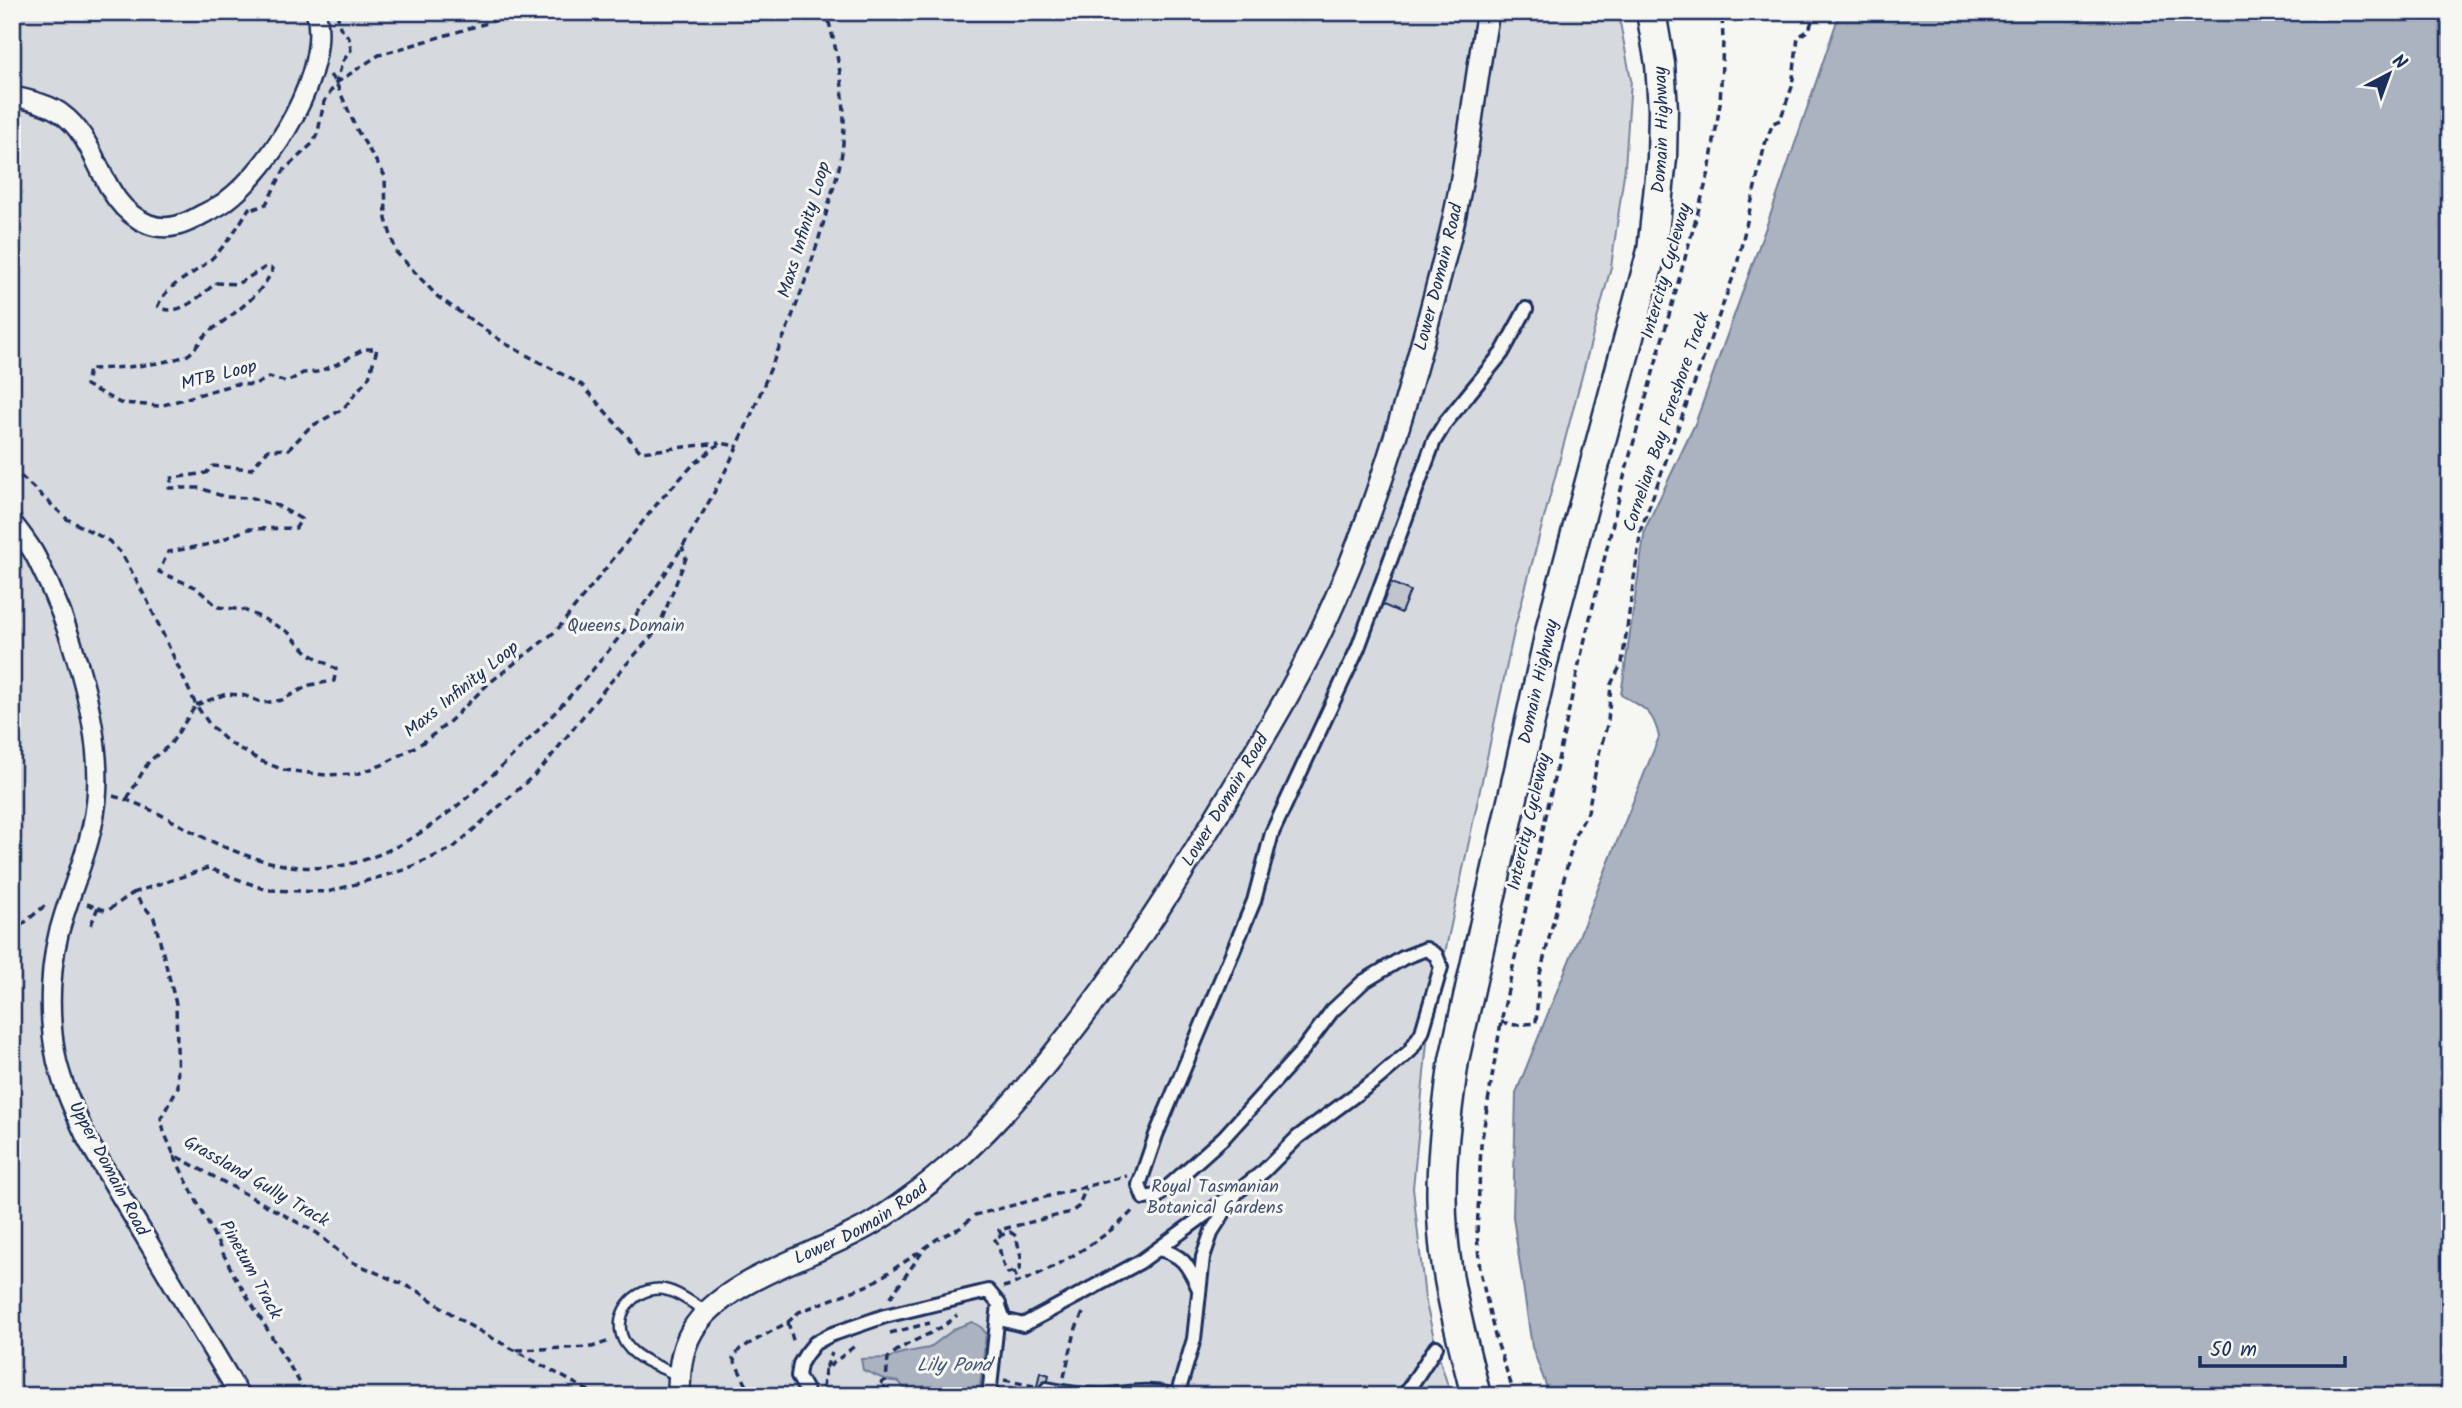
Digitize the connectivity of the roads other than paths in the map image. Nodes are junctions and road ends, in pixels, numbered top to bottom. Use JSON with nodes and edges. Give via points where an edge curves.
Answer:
{"nodes":[{"id":1,"x":316,"y":12,"type":"edge"},
{"id":2,"x":1488,"y":12,"type":"edge"},
{"id":3,"x":1651,"y":12,"type":"edge"},
{"id":4,"x":12,"y":96,"type":"edge"},
{"id":5,"x":1526,"y":309,"type":"dead end"},
{"id":6,"x":12,"y":522,"type":"edge"},
{"id":7,"x":1237,"y":1192,"type":"junction"},
{"id":8,"x":1158,"y":1249,"type":"junction"},
{"id":9,"x":1199,"y":1289,"type":"junction"},
{"id":10,"x":999,"y":1304,"type":"junction"},
{"id":11,"x":707,"y":1312,"type":"junction"},
{"id":12,"x":1436,"y":1347,"type":"dead end"},
{"id":13,"x":1466,"y":1355,"type":"junction"},
{"id":14,"x":679,"y":1386,"type":"edge"},
{"id":15,"x":1041,"y":1388,"type":"road end"},
{"id":16,"x":240,"y":1396,"type":"edge"},
{"id":17,"x":809,"y":1396,"type":"edge"},
{"id":18,"x":989,"y":1396,"type":"edge"},
{"id":19,"x":1174,"y":1396,"type":"edge"},
{"id":20,"x":1404,"y":1396,"type":"edge"},
{"id":21,"x":1476,"y":1396,"type":"edge"},
{"id":22,"x":1485,"y":1396,"type":"edge"}],
"edges":[{"from":1,"to":4,"type":"street","via":[[316,56],[291,124],[255,174],[226,201],[173,228],[151,225],[131,215],[113,195],[78,130],[61,113]]},
{"from":2,"to":11,"type":"street","name":"Lower Domain Road","via":[[1450,233],[1361,536],[1324,626],[1289,694],[1195,851],[1094,1000],[1022,1092],[969,1147],[908,1199],[859,1231],[748,1283]]},
{"from":3,"to":13,"type":"main road","name":"Domain Highway","via":[[1662,109],[1652,251],[1552,623],[1454,1060],[1443,1150],[1443,1230]]},
{"from":5,"to":7,"type":"street","via":[[1502,353],[1434,441],[1358,648],[1272,833],[1254,901],[1156,1135],[1139,1185],[1144,1198],[1158,1196],[1224,1137],[1332,1011],[1363,982],[1426,950],[1436,955],[1441,967],[1422,1032],[1410,1051],[1298,1137]]},
{"from":6,"to":16,"type":"street","name":"Upper Domain Road","via":[[47,579],[75,654],[90,718],[97,792],[88,846],[58,938],[52,1002],[57,1062],[88,1141]]},
{"from":7,"to":8,"type":"street"},
{"from":7,"to":9,"type":"street","via":[[1212,1231]]},
{"from":8,"to":9,"type":"street","via":[[1174,1253],[1188,1266]]},
{"from":8,"to":10,"type":"street","via":[[1023,1325],[1004,1320]]},
{"from":9,"to":19,"type":"street","via":[[1194,1339]]},
{"from":10,"to":17,"type":"street","via":[[988,1291],[885,1316],[830,1335],[815,1343],[800,1364],[798,1376]]},
{"from":10,"to":18,"type":"street"},
{"from":11,"to":14,"type":"street","name":"Lower Domain Road","via":[[682,1354]]},
{"from":11,"to":14,"type":"lane","via":[[662,1289],[643,1290],[629,1301],[620,1318],[622,1337],[631,1350]]},
{"from":12,"to":20,"type":"street"},
{"from":13,"to":21,"type":"main road","name":"Domain Highway"},
{"from":13,"to":22,"type":"main road","name":"Domain Highway"},
{"from":15,"to":19,"type":"street","via":[[1104,1395],[1151,1390]]}]}
